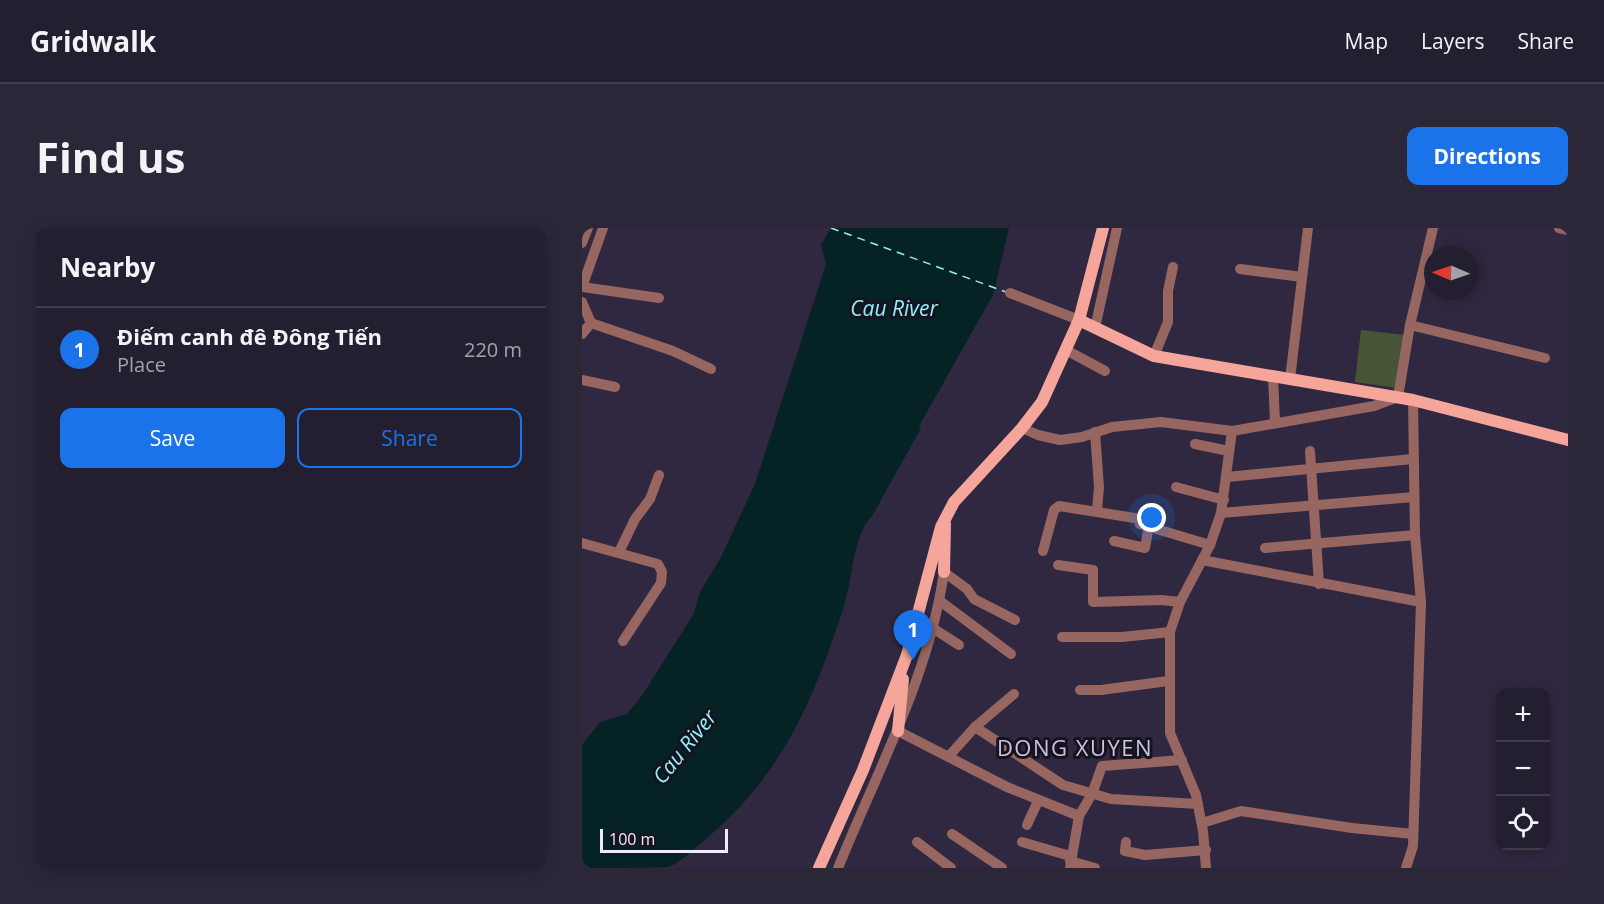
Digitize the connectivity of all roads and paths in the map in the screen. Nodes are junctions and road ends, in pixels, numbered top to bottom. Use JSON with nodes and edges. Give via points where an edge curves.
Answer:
{"nodes":[{"id":1,"x":588,"y":228,"type":"edge"},
{"id":2,"x":1102,"y":228,"type":"edge"},
{"id":3,"x":1117,"y":228,"type":"edge"},
{"id":4,"x":1308,"y":228,"type":"edge"},
{"id":5,"x":1433,"y":228,"type":"edge"},
{"id":6,"x":1559,"y":228,"type":"edge"},
{"id":7,"x":1568,"y":230,"type":"edge"},
{"id":8,"x":600,"y":231,"type":"edge"},
{"id":9,"x":582,"y":243,"type":"edge"},
{"id":10,"x":1173,"y":267,"type":"dead end"},
{"id":11,"x":1240,"y":269,"type":"dead end"},
{"id":12,"x":1302,"y":278,"type":"junction"},
{"id":13,"x":582,"y":287,"type":"edge"},
{"id":14,"x":1010,"y":293,"type":"dead end"},
{"id":15,"x":659,"y":298,"type":"dead end"},
{"id":16,"x":582,"y":302,"type":"edge"},
{"id":17,"x":1079,"y":320,"type":"junction"},
{"id":18,"x":591,"y":323,"type":"junction"},
{"id":19,"x":1410,"y":325,"type":"junction"},
{"id":20,"x":1095,"y":328,"type":"junction"},
{"id":21,"x":582,"y":334,"type":"edge"},
{"id":22,"x":1066,"y":350,"type":"junction"},
{"id":23,"x":1154,"y":356,"type":"junction"},
{"id":24,"x":1545,"y":358,"type":"dead end"},
{"id":25,"x":711,"y":369,"type":"dead end"},
{"id":26,"x":1105,"y":371,"type":"dead end"},
{"id":27,"x":1273,"y":376,"type":"junction"},
{"id":28,"x":1290,"y":379,"type":"junction"},
{"id":29,"x":582,"y":380,"type":"edge"},
{"id":30,"x":615,"y":387,"type":"dead end"},
{"id":31,"x":1398,"y":397,"type":"junction"},
{"id":32,"x":1413,"y":400,"type":"junction"},
{"id":33,"x":1275,"y":422,"type":"junction"},
{"id":34,"x":1022,"y":428,"type":"junction"},
{"id":35,"x":1232,"y":431,"type":"junction"},
{"id":36,"x":1095,"y":432,"type":"junction"},
{"id":37,"x":1568,"y":440,"type":"edge"},
{"id":38,"x":1195,"y":444,"type":"dead end"},
{"id":39,"x":1229,"y":451,"type":"junction"},
{"id":40,"x":1310,"y":451,"type":"dead end"},
{"id":41,"x":1413,"y":459,"type":"junction"},
{"id":42,"x":1311,"y":468,"type":"junction"},
{"id":43,"x":659,"y":475,"type":"dead end"},
{"id":44,"x":1227,"y":477,"type":"junction"},
{"id":45,"x":1176,"y":487,"type":"dead end"},
{"id":46,"x":1414,"y":497,"type":"junction"},
{"id":47,"x":1224,"y":500,"type":"junction"},
{"id":48,"x":1313,"y":506,"type":"junction"},
{"id":49,"x":1097,"y":510,"type":"junction"},
{"id":50,"x":1221,"y":513,"type":"junction"},
{"id":51,"x":945,"y":517,"type":"junction"},
{"id":52,"x":1149,"y":525,"type":"junction"},
{"id":53,"x":1415,"y":536,"type":"junction"},
{"id":54,"x":1114,"y":541,"type":"dead end"},
{"id":55,"x":582,"y":543,"type":"edge"},
{"id":56,"x":1317,"y":544,"type":"junction"},
{"id":57,"x":1210,"y":545,"type":"junction"},
{"id":58,"x":1264,"y":548,"type":"dead end"},
{"id":59,"x":1043,"y":551,"type":"dead end"},
{"id":60,"x":619,"y":552,"type":"junction"},
{"id":61,"x":1202,"y":560,"type":"junction"},
{"id":62,"x":1058,"y":565,"type":"dead end"},
{"id":63,"x":944,"y":572,"type":"junction"},
{"id":64,"x":1319,"y":584,"type":"junction"},
{"id":65,"x":940,"y":602,"type":"junction"},
{"id":66,"x":1180,"y":602,"type":"junction"},
{"id":67,"x":1421,"y":602,"type":"junction"},
{"id":68,"x":1015,"y":621,"type":"dead end"},
{"id":69,"x":931,"y":627,"type":"junction"},
{"id":70,"x":1170,"y":632,"type":"junction"},
{"id":71,"x":1062,"y":637,"type":"dead end"},
{"id":72,"x":623,"y":641,"type":"dead end"},
{"id":73,"x":959,"y":645,"type":"dead end"},
{"id":74,"x":1011,"y":654,"type":"dead end"},
{"id":75,"x":907,"y":655,"type":"junction"},
{"id":76,"x":1168,"y":681,"type":"junction"},
{"id":77,"x":1080,"y":690,"type":"dead end"},
{"id":78,"x":1014,"y":694,"type":"dead end"},
{"id":79,"x":975,"y":727,"type":"junction"},
{"id":80,"x":898,"y":732,"type":"junction"},
{"id":81,"x":949,"y":756,"type":"junction"},
{"id":82,"x":1182,"y":760,"type":"junction"},
{"id":83,"x":1092,"y":794,"type":"junction"},
{"id":84,"x":1038,"y":801,"type":"junction"},
{"id":85,"x":1198,"y":804,"type":"junction"},
{"id":86,"x":1079,"y":816,"type":"junction"},
{"id":87,"x":1202,"y":823,"type":"junction"},
{"id":88,"x":1027,"y":825,"type":"dead end"},
{"id":89,"x":952,"y":834,"type":"dead end"},
{"id":90,"x":1413,"y":834,"type":"junction"},
{"id":91,"x":916,"y":842,"type":"dead end"},
{"id":92,"x":1022,"y":842,"type":"dead end"},
{"id":93,"x":1126,"y":842,"type":"dead end"},
{"id":94,"x":1206,"y":850,"type":"junction"},
{"id":95,"x":1070,"y":862,"type":"edge"},
{"id":96,"x":819,"y":868,"type":"edge"},
{"id":97,"x":838,"y":868,"type":"edge"},
{"id":98,"x":951,"y":868,"type":"edge"},
{"id":99,"x":1002,"y":868,"type":"edge"},
{"id":100,"x":1095,"y":868,"type":"edge"},
{"id":101,"x":1206,"y":868,"type":"edge"},
{"id":102,"x":1406,"y":868,"type":"edge"}],
"edges":[{"from":1,"to":9,"type":"street"},
{"from":2,"to":17,"type":"main road"},
{"from":3,"to":20,"type":"street"},
{"from":4,"to":12,"type":"street"},
{"from":5,"to":19,"type":"street"},
{"from":6,"to":7,"type":"street"},
{"from":8,"to":13,"type":"street"},
{"from":10,"to":23,"type":"street","via":[[1168,322]]},
{"from":11,"to":12,"type":"street"},
{"from":12,"to":28,"type":"street"},
{"from":13,"to":15,"type":"street"},
{"from":14,"to":17,"type":"street"},
{"from":16,"to":18,"type":"street"},
{"from":17,"to":20,"type":"main road"},
{"from":17,"to":22,"type":"main road"},
{"from":18,"to":21,"type":"street"},
{"from":18,"to":25,"type":"street","via":[[677,352]]},
{"from":19,"to":24,"type":"street"},
{"from":19,"to":31,"type":"street"},
{"from":20,"to":23,"type":"main road"},
{"from":22,"to":26,"type":"street"},
{"from":22,"to":34,"type":"main road","via":[[1042,402]]},
{"from":23,"to":27,"type":"main road"},
{"from":27,"to":28,"type":"main road"},
{"from":27,"to":33,"type":"street"},
{"from":28,"to":31,"type":"main road"},
{"from":29,"to":30,"type":"street"},
{"from":31,"to":32,"type":"main road"},
{"from":31,"to":33,"type":"street","via":[[1374,406]]},
{"from":32,"to":37,"type":"main road"},
{"from":32,"to":41,"type":"street"},
{"from":33,"to":35,"type":"street"},
{"from":34,"to":36,"type":"street","via":[[1060,440]]},
{"from":34,"to":51,"type":"main road","via":[[967,486]]},
{"from":35,"to":36,"type":"street","via":[[1161,422],[1127,424]]},
{"from":35,"to":39,"type":"street"},
{"from":36,"to":49,"type":"street"},
{"from":38,"to":39,"type":"street"},
{"from":39,"to":44,"type":"street"},
{"from":40,"to":42,"type":"street"},
{"from":41,"to":42,"type":"street"},
{"from":41,"to":46,"type":"street"},
{"from":42,"to":44,"type":"street"},
{"from":42,"to":48,"type":"street"},
{"from":43,"to":60,"type":"street","via":[[650,500],[633,521]]},
{"from":44,"to":47,"type":"street"},
{"from":45,"to":47,"type":"street"},
{"from":46,"to":48,"type":"street"},
{"from":46,"to":53,"type":"street"},
{"from":47,"to":50,"type":"street"},
{"from":48,"to":50,"type":"street"},
{"from":48,"to":56,"type":"street"},
{"from":49,"to":52,"type":"street","via":[[1141,519],[1140,524]]},
{"from":49,"to":59,"type":"street","via":[[1059,506],[1054,510]]},
{"from":50,"to":57,"type":"street"},
{"from":51,"to":63,"type":"main road"},
{"from":51,"to":75,"type":"main road"},
{"from":52,"to":54,"type":"street","via":[[1145,548]]},
{"from":52,"to":57,"type":"street"},
{"from":53,"to":56,"type":"street"},
{"from":53,"to":67,"type":"street"},
{"from":55,"to":60,"type":"street"},
{"from":56,"to":58,"type":"street"},
{"from":56,"to":64,"type":"street"},
{"from":57,"to":61,"type":"street"},
{"from":60,"to":72,"type":"street","via":[[658,564],[662,572],[661,583]]},
{"from":61,"to":64,"type":"street"},
{"from":61,"to":66,"type":"street"},
{"from":62,"to":66,"type":"street","via":[[1093,570],[1093,602]]},
{"from":63,"to":65,"type":"street"},
{"from":63,"to":68,"type":"street","via":[[974,599]]},
{"from":64,"to":67,"type":"street"},
{"from":65,"to":69,"type":"street"},
{"from":65,"to":74,"type":"street"},
{"from":66,"to":70,"type":"street"},
{"from":67,"to":90,"type":"street"},
{"from":69,"to":73,"type":"street"},
{"from":69,"to":80,"type":"street"},
{"from":70,"to":71,"type":"street","via":[[1122,638]]},
{"from":70,"to":76,"type":"street"},
{"from":75,"to":80,"type":"main road"},
{"from":75,"to":96,"type":"main road"},
{"from":76,"to":77,"type":"street"},
{"from":76,"to":82,"type":"street","via":[[1170,734]]},
{"from":78,"to":79,"type":"street"},
{"from":79,"to":81,"type":"street"},
{"from":79,"to":83,"type":"street","via":[[1063,785]]},
{"from":80,"to":81,"type":"street"},
{"from":80,"to":97,"type":"street"},
{"from":81,"to":84,"type":"street"},
{"from":82,"to":83,"type":"street","via":[[1102,766]]},
{"from":82,"to":85,"type":"street"},
{"from":83,"to":85,"type":"street","via":[[1111,799]]},
{"from":83,"to":86,"type":"street"},
{"from":84,"to":86,"type":"street"},
{"from":84,"to":88,"type":"street"},
{"from":85,"to":87,"type":"street"},
{"from":86,"to":95,"type":"street"},
{"from":87,"to":90,"type":"street","via":[[1241,811]]},
{"from":87,"to":94,"type":"street"},
{"from":89,"to":99,"type":"street"},
{"from":90,"to":102,"type":"street"},
{"from":91,"to":98,"type":"street"},
{"from":92,"to":95,"type":"street"},
{"from":93,"to":94,"type":"street","via":[[1125,851],[1145,855]]},
{"from":94,"to":101,"type":"street"},
{"from":95,"to":100,"type":"street"}]}
